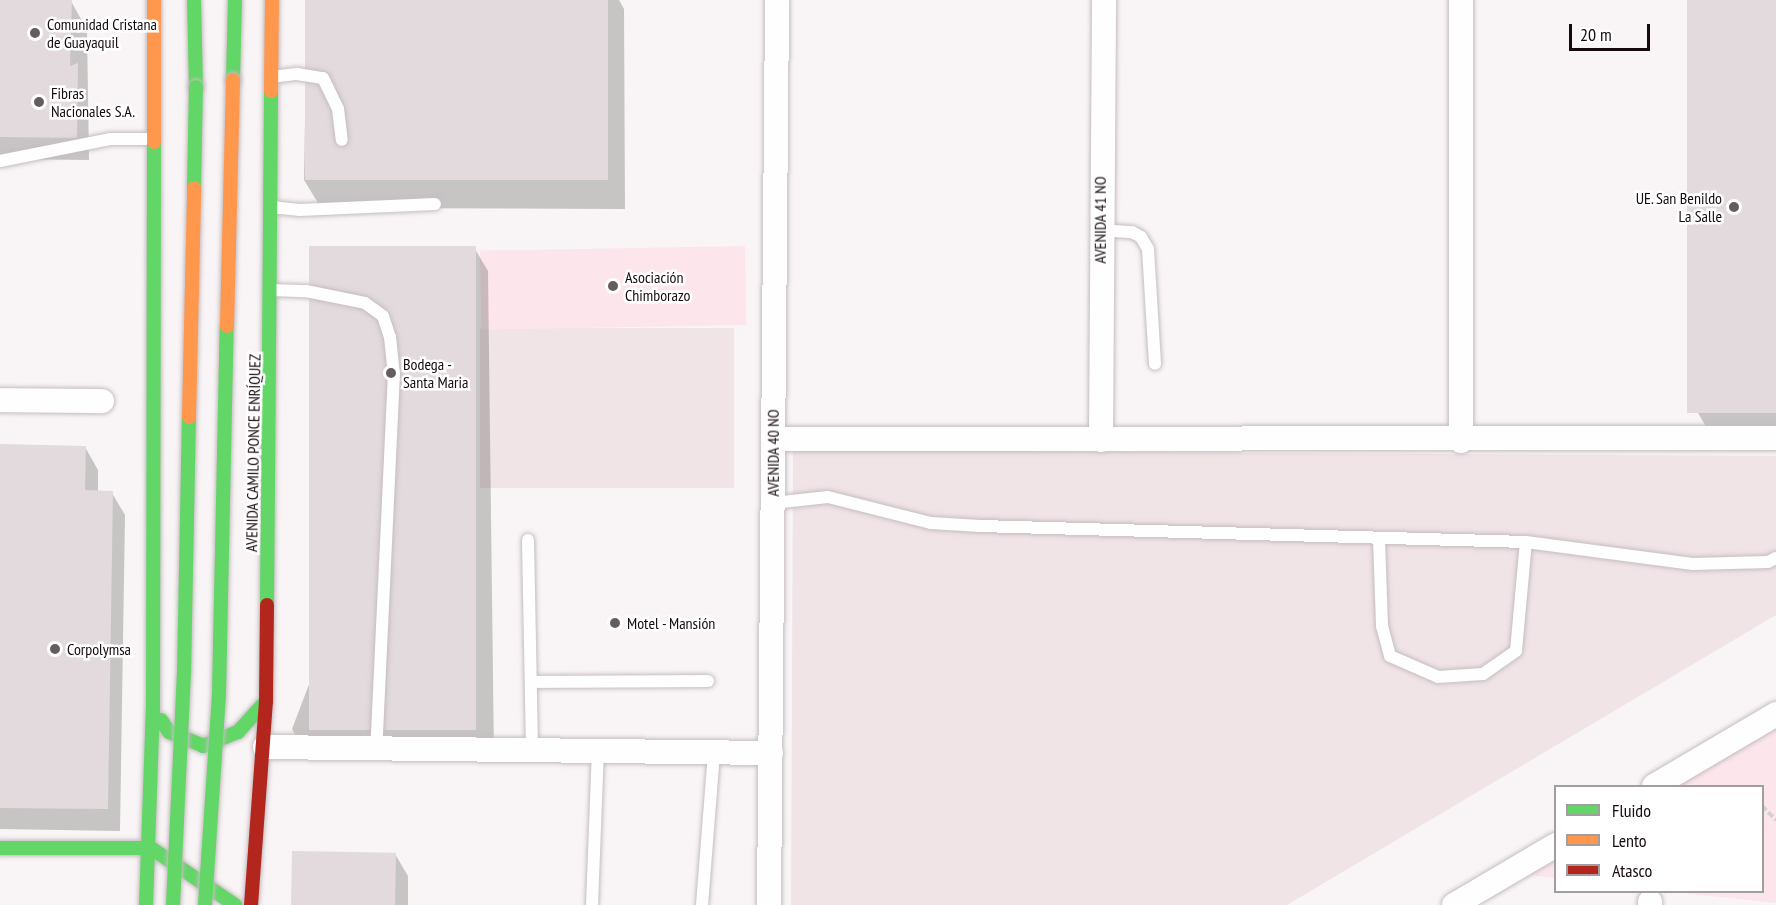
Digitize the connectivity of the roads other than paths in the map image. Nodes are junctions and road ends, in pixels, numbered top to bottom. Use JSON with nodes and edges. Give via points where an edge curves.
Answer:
{"nodes":[{"id":1,"x":154,"y":0,"type":"edge"},
{"id":2,"x":194,"y":0,"type":"edge"},
{"id":3,"x":234,"y":0,"type":"edge"},
{"id":4,"x":272,"y":0,"type":"edge"},
{"id":5,"x":777,"y":0,"type":"edge"},
{"id":6,"x":1104,"y":0,"type":"edge"},
{"id":7,"x":1461,"y":0,"type":"edge"},
{"id":8,"x":270,"y":77,"type":"junction"},
{"id":9,"x":154,"y":139,"type":"junction"},
{"id":10,"x":342,"y":141,"type":"dead end"},
{"id":11,"x":0,"y":161,"type":"edge"},
{"id":12,"x":435,"y":204,"type":"dead end"},
{"id":13,"x":269,"y":207,"type":"junction"},
{"id":14,"x":1100,"y":230,"type":"junction"},
{"id":15,"x":272,"y":290,"type":"junction"},
{"id":16,"x":1155,"y":364,"type":"dead end"},
{"id":17,"x":0,"y":400,"type":"edge"},
{"id":18,"x":102,"y":401,"type":"dead end"},
{"id":19,"x":1776,"y":438,"type":"edge"},
{"id":20,"x":773,"y":439,"type":"junction"},
{"id":21,"x":1101,"y":440,"type":"junction"},
{"id":22,"x":1461,"y":441,"type":"junction"},
{"id":23,"x":773,"y":503,"type":"junction"},
{"id":24,"x":528,"y":540,"type":"dead end"},
{"id":25,"x":1379,"y":540,"type":"junction"},
{"id":26,"x":1526,"y":542,"type":"junction"},
{"id":27,"x":1776,"y":558,"type":"edge"},
{"id":28,"x":708,"y":681,"type":"dead end"},
{"id":29,"x":533,"y":682,"type":"junction"},
{"id":30,"x":266,"y":701,"type":"junction"},
{"id":31,"x":153,"y":708,"type":"junction"},
{"id":32,"x":1776,"y":714,"type":"edge"},
{"id":33,"x":265,"y":747,"type":"junction"},
{"id":34,"x":376,"y":748,"type":"junction"},
{"id":35,"x":532,"y":749,"type":"junction"},
{"id":36,"x":598,"y":750,"type":"junction"},
{"id":37,"x":714,"y":753,"type":"junction"},
{"id":38,"x":771,"y":753,"type":"junction"},
{"id":39,"x":1656,"y":785,"type":"edge"},
{"id":40,"x":1554,"y":846,"type":"edge"},
{"id":41,"x":0,"y":848,"type":"edge"},
{"id":42,"x":151,"y":848,"type":"junction"},
{"id":43,"x":1496,"y":880,"type":"junction"},
{"id":44,"x":146,"y":905,"type":"edge"},
{"id":45,"x":173,"y":905,"type":"edge"},
{"id":46,"x":205,"y":905,"type":"edge"},
{"id":47,"x":234,"y":905,"type":"edge"},
{"id":48,"x":251,"y":905,"type":"edge"},
{"id":49,"x":592,"y":905,"type":"edge"},
{"id":50,"x":702,"y":905,"type":"edge"},
{"id":51,"x":769,"y":905,"type":"edge"},
{"id":52,"x":1454,"y":905,"type":"edge"},
{"id":53,"x":1496,"y":905,"type":"edge"}],
"edges":[{"from":1,"to":9,"type":"main road"},
{"from":2,"to":45,"type":"main road","bridge":true,"via":[[196,87],[184,674]]},
{"from":3,"to":46,"type":"main road","name":"AVENIDA CAMILO PONCE ENRÍQUEZ","bridge":true,"via":[[219,693]]},
{"from":4,"to":8,"type":"main road","name":"AVENIDA CAMILO PONCE ENRÍQUEZ"},
{"from":5,"to":20,"type":"street","name":"AVENIDA 40 NO"},
{"from":6,"to":14,"type":"street","name":"AVENIDA 41 NO"},
{"from":7,"to":22,"type":"street"},
{"from":8,"to":10,"type":"lane","via":[[297,74],[322,78],[338,109]]},
{"from":8,"to":13,"type":"main road","name":"AVENIDA CAMILO PONCE ENRÍQUEZ"},
{"from":9,"to":11,"type":"lane","via":[[110,139]]},
{"from":9,"to":31,"type":"main road"},
{"from":12,"to":13,"type":"lane","via":[[300,210]]},
{"from":13,"to":15,"type":"main road","name":"AVENIDA CAMILO PONCE ENRÍQUEZ"},
{"from":14,"to":16,"type":"lane","via":[[1132,232],[1141,237],[1148,249]]},
{"from":14,"to":21,"type":"street","name":"AVENIDA 41 NO"},
{"from":15,"to":30,"type":"main road","name":"AVENIDA CAMILO PONCE ENRÍQUEZ"},
{"from":15,"to":34,"type":"lane","via":[[306,291],[365,303],[383,316],[390,337],[394,373]]},
{"from":17,"to":18,"type":"street"},
{"from":19,"to":22,"type":"street"},
{"from":20,"to":21,"type":"street"},
{"from":20,"to":23,"type":"street","name":"AVENIDA 40 NO"},
{"from":21,"to":22,"type":"street"},
{"from":23,"to":25,"type":"lane","via":[[828,497],[931,523],[980,526]]},
{"from":23,"to":38,"type":"street","name":"AVENIDA 40 NO"},
{"from":24,"to":29,"type":"lane"},
{"from":25,"to":26,"type":"lane"},
{"from":25,"to":26,"type":"lane","via":[[1382,626],[1390,656],[1438,677],[1483,674],[1516,651]]},
{"from":26,"to":27,"type":"lane","via":[[1693,564],[1768,562]]},
{"from":28,"to":29,"type":"lane"},
{"from":29,"to":35,"type":"lane"},
{"from":30,"to":31,"type":"main road","via":[[238,732],[202,746],[169,732]]},
{"from":30,"to":33,"type":"main road","name":"AVENIDA CAMILO PONCE ENRÍQUEZ"},
{"from":31,"to":42,"type":"main road"},
{"from":32,"to":39,"type":"street"},
{"from":33,"to":34,"type":"street"},
{"from":33,"to":48,"type":"main road","name":"AVENIDA CAMILO PONCE ENRÍQUEZ"},
{"from":34,"to":35,"type":"street"},
{"from":35,"to":36,"type":"street"},
{"from":36,"to":37,"type":"street"},
{"from":36,"to":49,"type":"lane"},
{"from":37,"to":38,"type":"street"},
{"from":37,"to":50,"type":"lane"},
{"from":38,"to":51,"type":"street","name":"AVENIDA 40 NO"},
{"from":40,"to":43,"type":"street"},
{"from":41,"to":42,"type":"main road"},
{"from":42,"to":44,"type":"main road"},
{"from":42,"to":47,"type":"main road"},
{"from":43,"to":52,"type":"street"},
{"from":43,"to":53,"type":"street"}]}
